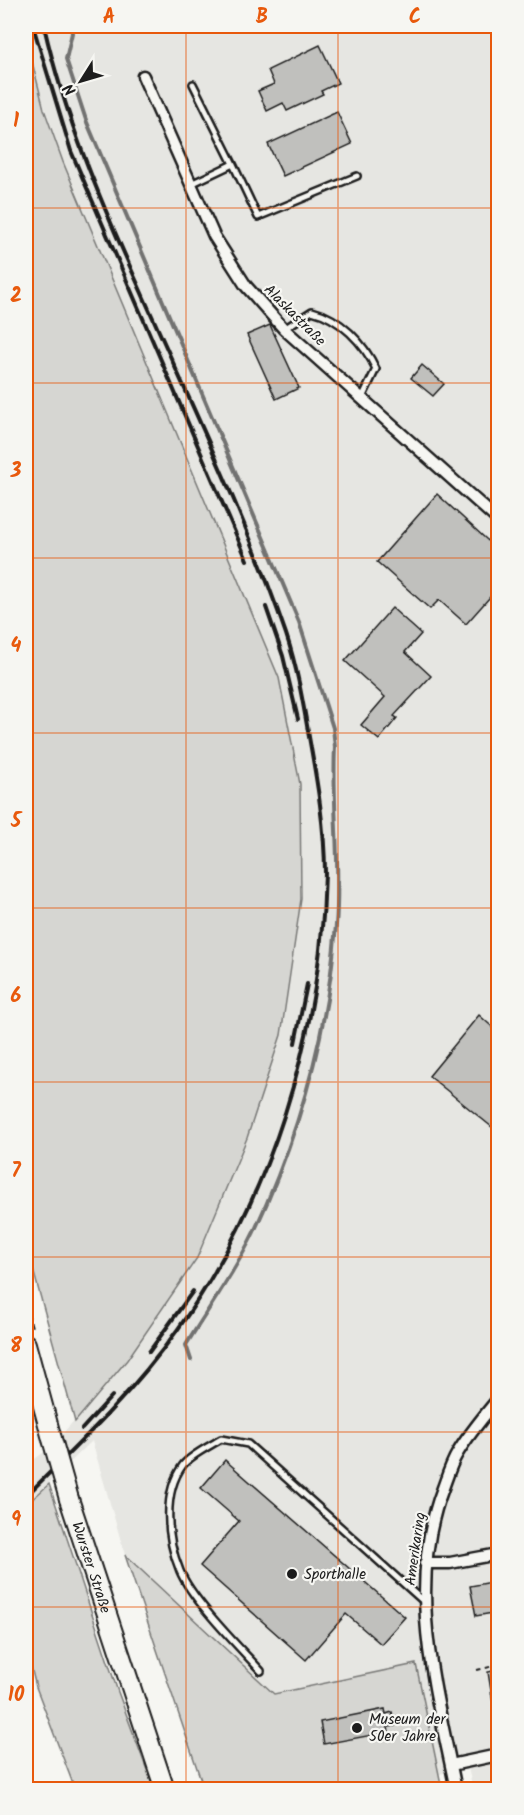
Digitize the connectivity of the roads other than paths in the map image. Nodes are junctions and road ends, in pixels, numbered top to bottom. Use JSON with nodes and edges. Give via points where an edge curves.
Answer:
{"nodes":[{"id":1,"x":142,"y":76,"type":"dead end"},
{"id":2,"x":193,"y":84,"type":"dead end"},
{"id":3,"x":233,"y":164,"type":"junction"},
{"id":4,"x":357,"y":176,"type":"dead end"},
{"id":5,"x":191,"y":184,"type":"junction"},
{"id":6,"x":284,"y":329,"type":"junction"},
{"id":7,"x":362,"y":398,"type":"junction"},
{"id":8,"x":498,"y":520,"type":"edge"},
{"id":9,"x":26,"y":1344,"type":"edge"},
{"id":10,"x":498,"y":1399,"type":"edge"},
{"id":11,"x":498,"y":1554,"type":"edge"},
{"id":12,"x":425,"y":1563,"type":"junction"},
{"id":13,"x":423,"y":1601,"type":"junction"},
{"id":14,"x":261,"y":1671,"type":"dead end"},
{"id":15,"x":498,"y":1755,"type":"edge"},
{"id":16,"x":451,"y":1765,"type":"junction"},
{"id":17,"x":165,"y":1790,"type":"edge"},
{"id":18,"x":456,"y":1790,"type":"edge"}],
"edges":[{"from":1,"to":5,"type":"street","name":"Alaskastraße"},
{"from":2,"to":3,"type":"lane"},
{"from":3,"to":4,"type":"lane","via":[[258,217]]},
{"from":3,"to":5,"type":"lane"},
{"from":5,"to":6,"type":"street","name":"Alaskastraße","via":[[219,244],[246,286]]},
{"from":6,"to":7,"type":"street","name":"Alaskastraße"},
{"from":6,"to":7,"type":"lane","via":[[312,311],[328,315],[367,350],[376,369]]},
{"from":7,"to":8,"type":"street","name":"Alaskastraße"},
{"from":9,"to":17,"type":"main road","name":"Wurster Straße","bridge":true,"via":[[69,1499]]},
{"from":10,"to":12,"type":"street","name":"Amerikaring","via":[[456,1455],[435,1510]]},
{"from":11,"to":12,"type":"street","via":[[450,1563]]},
{"from":12,"to":13,"type":"street","name":"Amerikaring"},
{"from":13,"to":14,"type":"lane","via":[[248,1444],[221,1439],[184,1464],[168,1498],[172,1536],[180,1572],[206,1609]]},
{"from":13,"to":16,"type":"street","name":"Amerikaring","via":[[429,1656]]},
{"from":15,"to":16,"type":"street"},
{"from":16,"to":18,"type":"street","name":"Amerikaring"}]}
